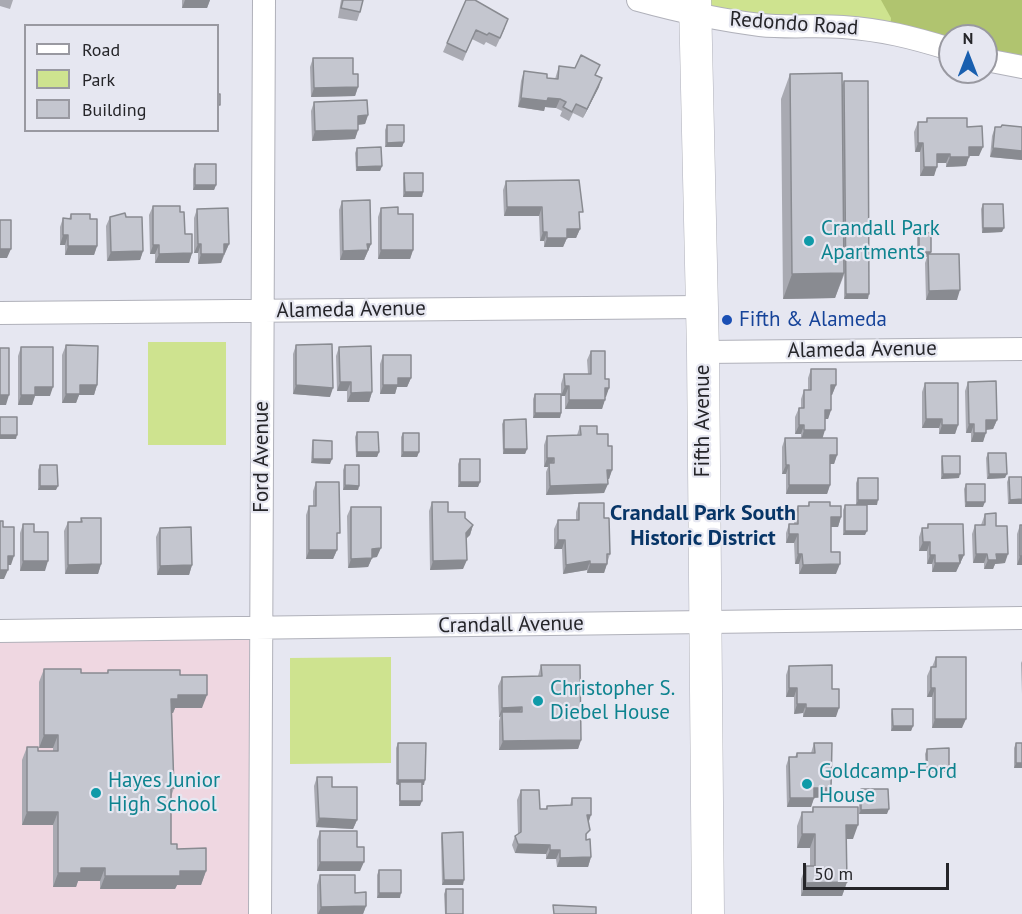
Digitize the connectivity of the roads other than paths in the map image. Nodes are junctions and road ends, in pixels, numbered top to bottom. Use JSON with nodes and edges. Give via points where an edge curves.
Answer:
{"nodes":[{"id":1,"x":264,"y":0,"type":"edge"},
{"id":2,"x":638,"y":0,"type":"edge"},
{"id":3,"x":695,"y":7,"type":"edge"},
{"id":4,"x":938,"y":45,"type":"edge"},
{"id":5,"x":998,"y":62,"type":"edge"},
{"id":6,"x":1022,"y":67,"type":"edge"},
{"id":7,"x":702,"y":307,"type":"junction"},
{"id":8,"x":263,"y":310,"type":"junction"},
{"id":9,"x":0,"y":313,"type":"edge"},
{"id":10,"x":1022,"y":349,"type":"edge"},
{"id":11,"x":702,"y":352,"type":"junction"},
{"id":12,"x":1022,"y":618,"type":"edge"},
{"id":13,"x":704,"y":622,"type":"junction"},
{"id":14,"x":261,"y":629,"type":"junction"},
{"id":15,"x":0,"y":631,"type":"edge"},
{"id":16,"x":260,"y":914,"type":"edge"},
{"id":17,"x":708,"y":914,"type":"edge"}],
"edges":[{"from":1,"to":8,"type":"street","name":"Ford Avenue"},
{"from":2,"to":3,"type":"street","name":"Redondo Road"},
{"from":3,"to":4,"type":"street","name":"Redondo Road","via":[[761,25],[887,31]]},
{"from":3,"to":7,"type":"street","name":"Fifth Avenue"},
{"from":5,"to":6,"type":"street"},
{"from":7,"to":8,"type":"street","name":"Alameda Avenue"},
{"from":7,"to":11,"type":"street","name":"Fifth Avenue"},
{"from":8,"to":9,"type":"street","name":"Alameda Avenue"},
{"from":8,"to":14,"type":"street","name":"Ford Avenue"},
{"from":10,"to":11,"type":"street","name":"Alameda Avenue"},
{"from":11,"to":13,"type":"street","name":"Fifth Avenue"},
{"from":12,"to":13,"type":"street","name":"Crandall Avenue"},
{"from":13,"to":14,"type":"street","name":"Crandall Avenue"},
{"from":13,"to":17,"type":"street","name":"Fifth Avenue"},
{"from":14,"to":15,"type":"street","name":"Crandall Avenue"},
{"from":14,"to":16,"type":"street","name":"Ford Avenue"}]}
